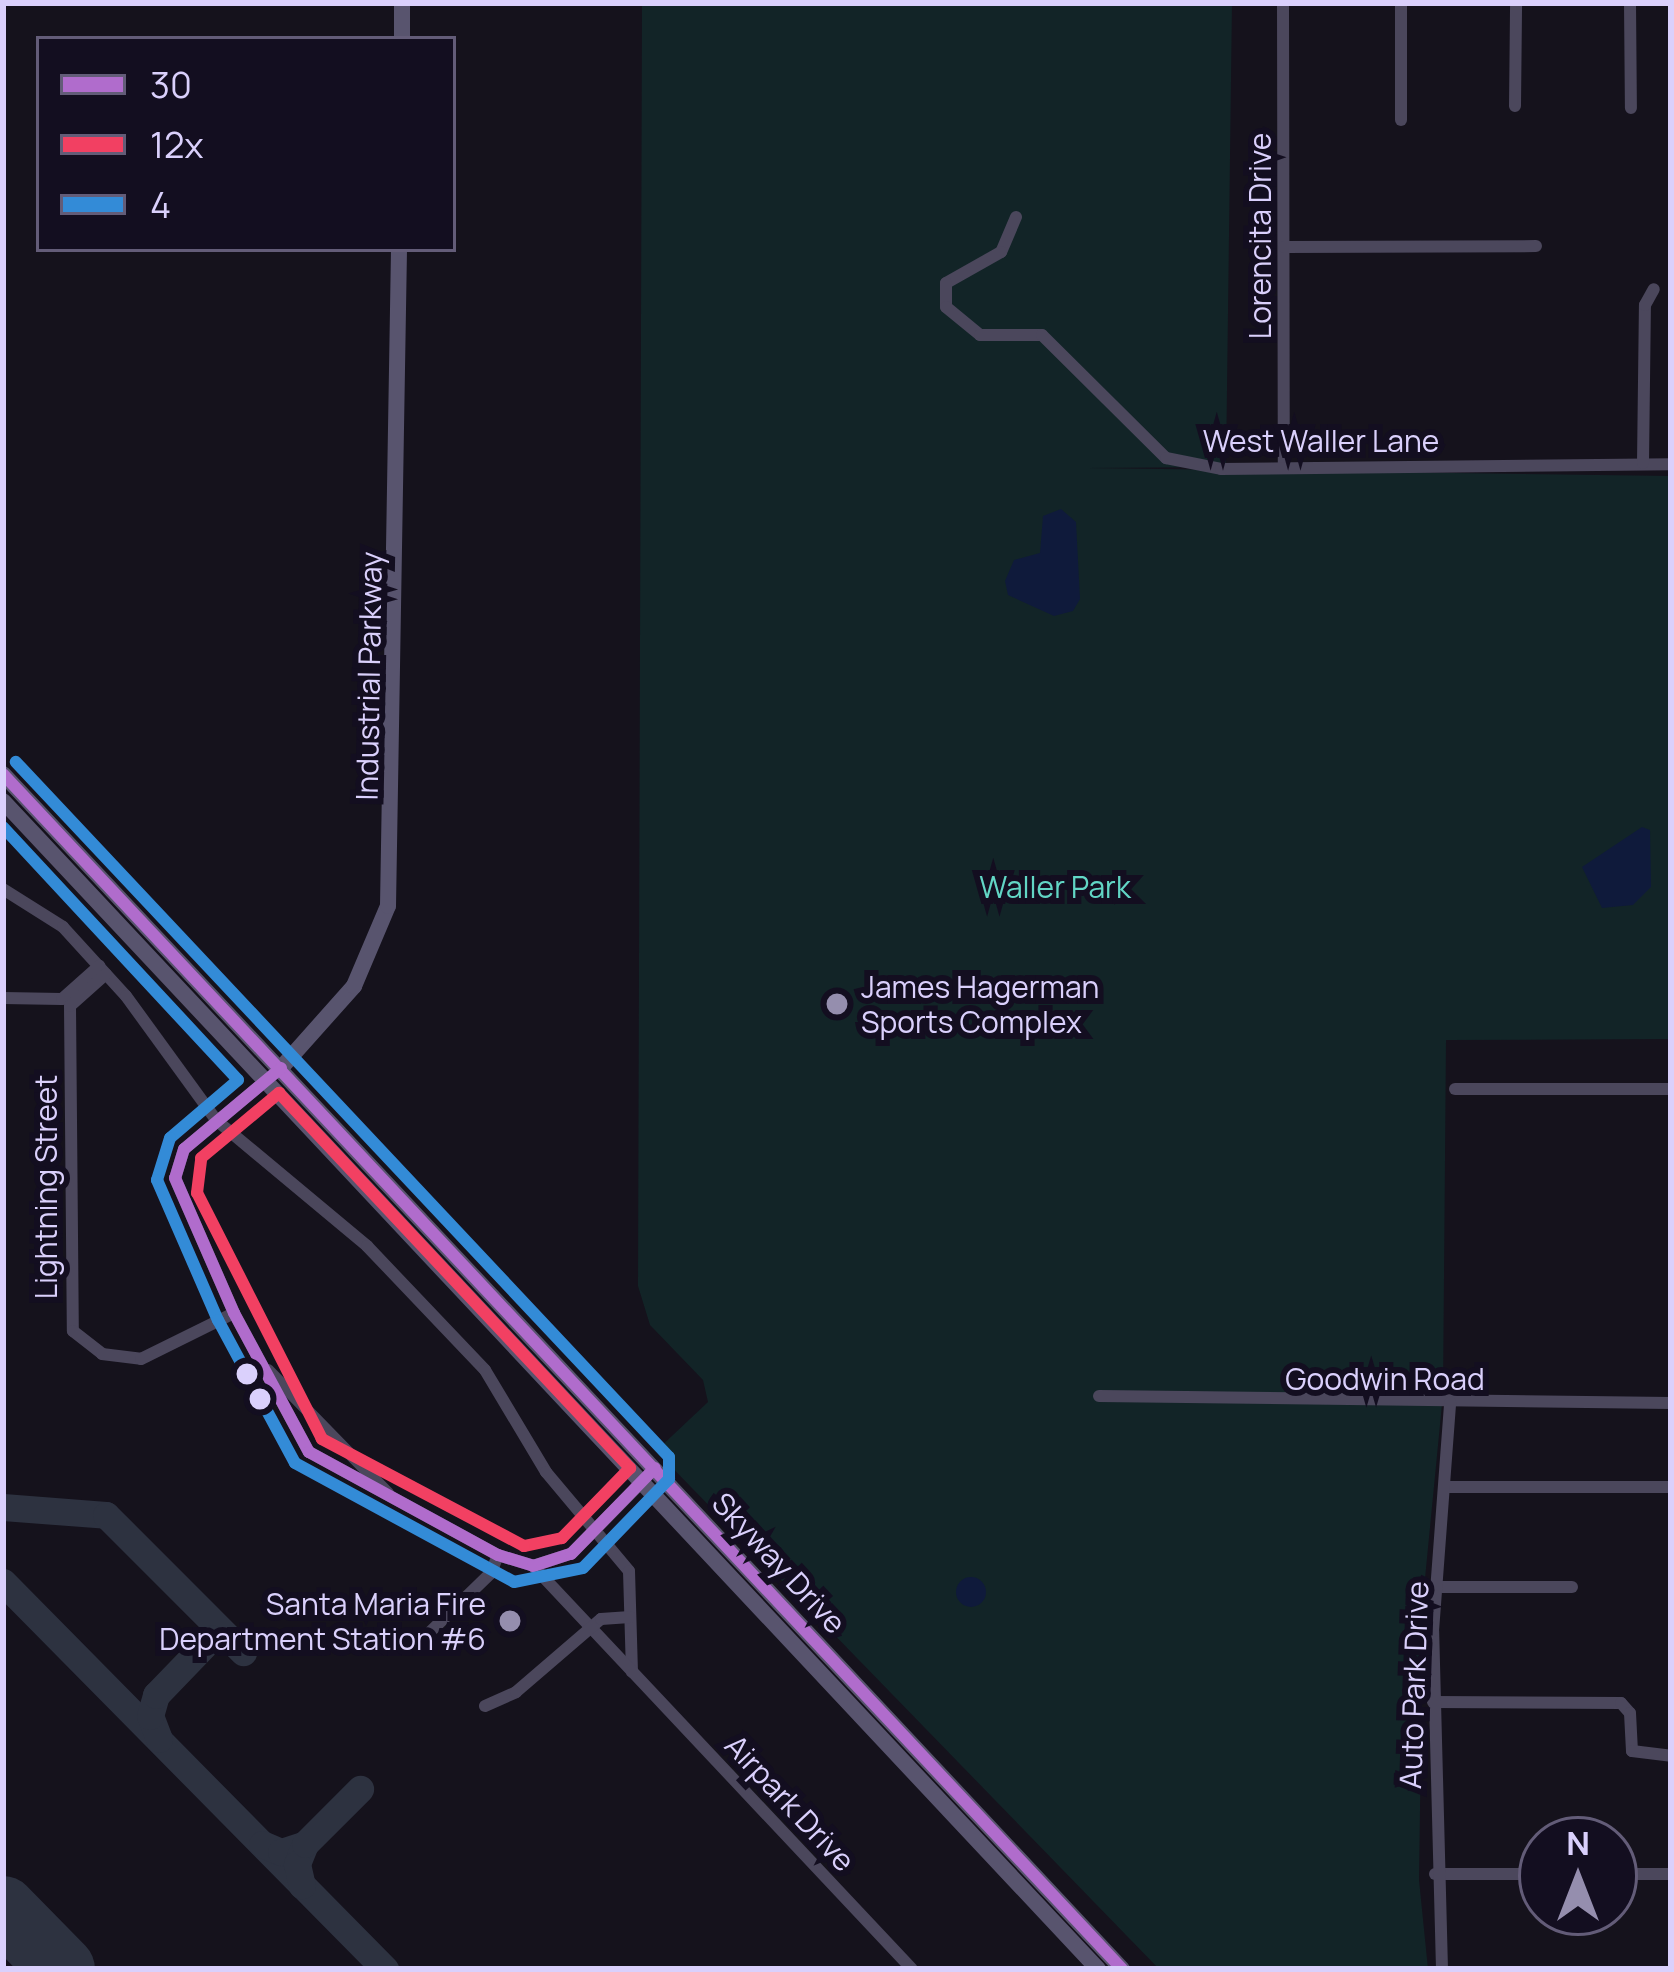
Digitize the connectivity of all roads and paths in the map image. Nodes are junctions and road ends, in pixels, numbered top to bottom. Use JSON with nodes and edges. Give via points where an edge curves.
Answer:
{"nodes":[{"id":1,"x":402,"y":3,"type":"edge"},
{"id":2,"x":1283,"y":3,"type":"edge"},
{"id":3,"x":1401,"y":3,"type":"edge"},
{"id":4,"x":1516,"y":3,"type":"edge"},
{"id":5,"x":1630,"y":3,"type":"edge"},
{"id":6,"x":402,"y":36,"type":"edge"},
{"id":7,"x":1515,"y":106,"type":"dead end"},
{"id":8,"x":1630,"y":108,"type":"dead end"},
{"id":9,"x":1401,"y":120,"type":"dead end"},
{"id":10,"x":1016,"y":217,"type":"dead end"},
{"id":11,"x":1536,"y":246,"type":"dead end"},
{"id":12,"x":1284,"y":247,"type":"junction"},
{"id":13,"x":400,"y":252,"type":"edge"},
{"id":14,"x":1654,"y":289,"type":"dead end"},
{"id":15,"x":1643,"y":463,"type":"junction"},
{"id":16,"x":1671,"y":464,"type":"edge"},
{"id":17,"x":1284,"y":468,"type":"junction"},
{"id":18,"x":3,"y":774,"type":"edge"},
{"id":19,"x":3,"y":801,"type":"edge"},
{"id":20,"x":3,"y":889,"type":"edge"},
{"id":21,"x":102,"y":970,"type":"junction"},
{"id":22,"x":3,"y":998,"type":"edge"},
{"id":23,"x":66,"y":1002,"type":"junction"},
{"id":24,"x":280,"y":1068,"type":"junction"},
{"id":25,"x":264,"y":1082,"type":"junction"},
{"id":26,"x":1455,"y":1088,"type":"dead end"},
{"id":27,"x":1671,"y":1089,"type":"edge"},
{"id":28,"x":216,"y":1120,"type":"junction"},
{"id":29,"x":234,"y":1313,"type":"junction"},
{"id":30,"x":259,"y":1361,"type":"junction"},
{"id":31,"x":1099,"y":1396,"type":"dead end"},
{"id":32,"x":1450,"y":1403,"type":"junction"},
{"id":33,"x":1671,"y":1403,"type":"edge"},
{"id":34,"x":648,"y":1475,"type":"junction"},
{"id":35,"x":1448,"y":1486,"type":"junction"},
{"id":36,"x":1671,"y":1487,"type":"edge"},
{"id":37,"x":398,"y":1504,"type":"junction"},
{"id":38,"x":596,"y":1529,"type":"junction"},
{"id":39,"x":498,"y":1555,"type":"junction"},
{"id":40,"x":533,"y":1566,"type":"junction"},
{"id":41,"x":1439,"y":1587,"type":"junction"},
{"id":42,"x":1572,"y":1587,"type":"dead end"},
{"id":43,"x":630,"y":1617,"type":"junction"},
{"id":44,"x":590,"y":1629,"type":"junction"},
{"id":45,"x":429,"y":1633,"type":"dead end"},
{"id":46,"x":632,"y":1672,"type":"junction"},
{"id":47,"x":1433,"y":1702,"type":"junction"},
{"id":48,"x":485,"y":1706,"type":"dead end"},
{"id":49,"x":1671,"y":1756,"type":"edge"},
{"id":50,"x":1435,"y":1874,"type":"junction"},
{"id":51,"x":1518,"y":1874,"type":"edge"},
{"id":52,"x":1638,"y":1874,"type":"edge"},
{"id":53,"x":1671,"y":1874,"type":"edge"},
{"id":54,"x":912,"y":1969,"type":"edge"},
{"id":55,"x":1098,"y":1969,"type":"edge"},
{"id":56,"x":1122,"y":1969,"type":"edge"},
{"id":57,"x":1442,"y":1969,"type":"edge"}],
"edges":[{"from":1,"to":6,"type":"main road"},
{"from":2,"to":12,"type":"street","name":"Lorencita Drive"},
{"from":3,"to":9,"type":"street"},
{"from":4,"to":7,"type":"street"},
{"from":5,"to":8,"type":"street"},
{"from":10,"to":17,"type":"street","name":"West Waller Lane","via":[[1001,252],[946,283],[946,307],[961,323],[980,335],[1042,335],[1166,458],[1221,469]]},
{"from":11,"to":12,"type":"street"},
{"from":12,"to":17,"type":"street","name":"Lorencita Drive"},
{"from":13,"to":24,"type":"main road","name":"Industrial Parkway","via":[[388,906],[354,986]]},
{"from":14,"to":15,"type":"street","via":[[1645,305]]},
{"from":15,"to":16,"type":"street","name":"West Waller Lane"},
{"from":15,"to":17,"type":"street","name":"West Waller Lane"},
{"from":18,"to":24,"type":"main road","name":"Skyway Drive"},
{"from":19,"to":25,"type":"main road","name":"Skyway Drive"},
{"from":20,"to":21,"type":"street","via":[[33,903]]},
{"from":21,"to":23,"type":"street"},
{"from":21,"to":28,"type":"street"},
{"from":22,"to":23,"type":"street"},
{"from":23,"to":29,"type":"street","name":"Lightning Street","via":[[74,1331],[103,1354],[141,1359]]},
{"from":24,"to":25,"type":"street"},
{"from":24,"to":34,"type":"main road","name":"Skyway Drive"},
{"from":25,"to":28,"type":"street"},
{"from":25,"to":34,"type":"main road","name":"Skyway Drive"},
{"from":26,"to":27,"type":"street"},
{"from":28,"to":29,"type":"street","via":[[184,1149],[175,1178]]},
{"from":28,"to":38,"type":"street","via":[[367,1246],[485,1370],[546,1472]]},
{"from":29,"to":30,"type":"street"},
{"from":30,"to":37,"type":"street"},
{"from":30,"to":37,"type":"street","via":[[310,1452]]},
{"from":31,"to":32,"type":"street","name":"Goodwin Road"},
{"from":32,"to":33,"type":"street","name":"Goodwin Road"},
{"from":32,"to":35,"type":"street","name":"Auto Park Drive"},
{"from":34,"to":38,"type":"street"},
{"from":34,"to":55,"type":"main road","name":"Skyway Drive"},
{"from":34,"to":56,"type":"main road","name":"Skyway Drive"},
{"from":35,"to":36,"type":"street"},
{"from":35,"to":41,"type":"street","name":"Auto Park Drive"},
{"from":37,"to":39,"type":"street"},
{"from":38,"to":40,"type":"street","via":[[571,1554]]},
{"from":38,"to":43,"type":"street","via":[[629,1571]]},
{"from":39,"to":40,"type":"street"},
{"from":39,"to":45,"type":"street","via":[[491,1573]]},
{"from":40,"to":44,"type":"street","name":"Airpark Drive"},
{"from":41,"to":42,"type":"street"},
{"from":41,"to":47,"type":"street","name":"Auto Park Drive"},
{"from":43,"to":44,"type":"street","via":[[609,1616]]},
{"from":43,"to":46,"type":"street"},
{"from":44,"to":46,"type":"street","name":"Airpark Drive"},
{"from":44,"to":48,"type":"street","via":[[531,1681]]},
{"from":46,"to":54,"type":"street","name":"Airpark Drive"},
{"from":47,"to":49,"type":"street","via":[[1621,1703],[1630,1713],[1632,1751]]},
{"from":47,"to":50,"type":"street","name":"Auto Park Drive"},
{"from":50,"to":51,"type":"street"},
{"from":50,"to":57,"type":"street","name":"Auto Park Drive"},
{"from":52,"to":53,"type":"street"}]}
